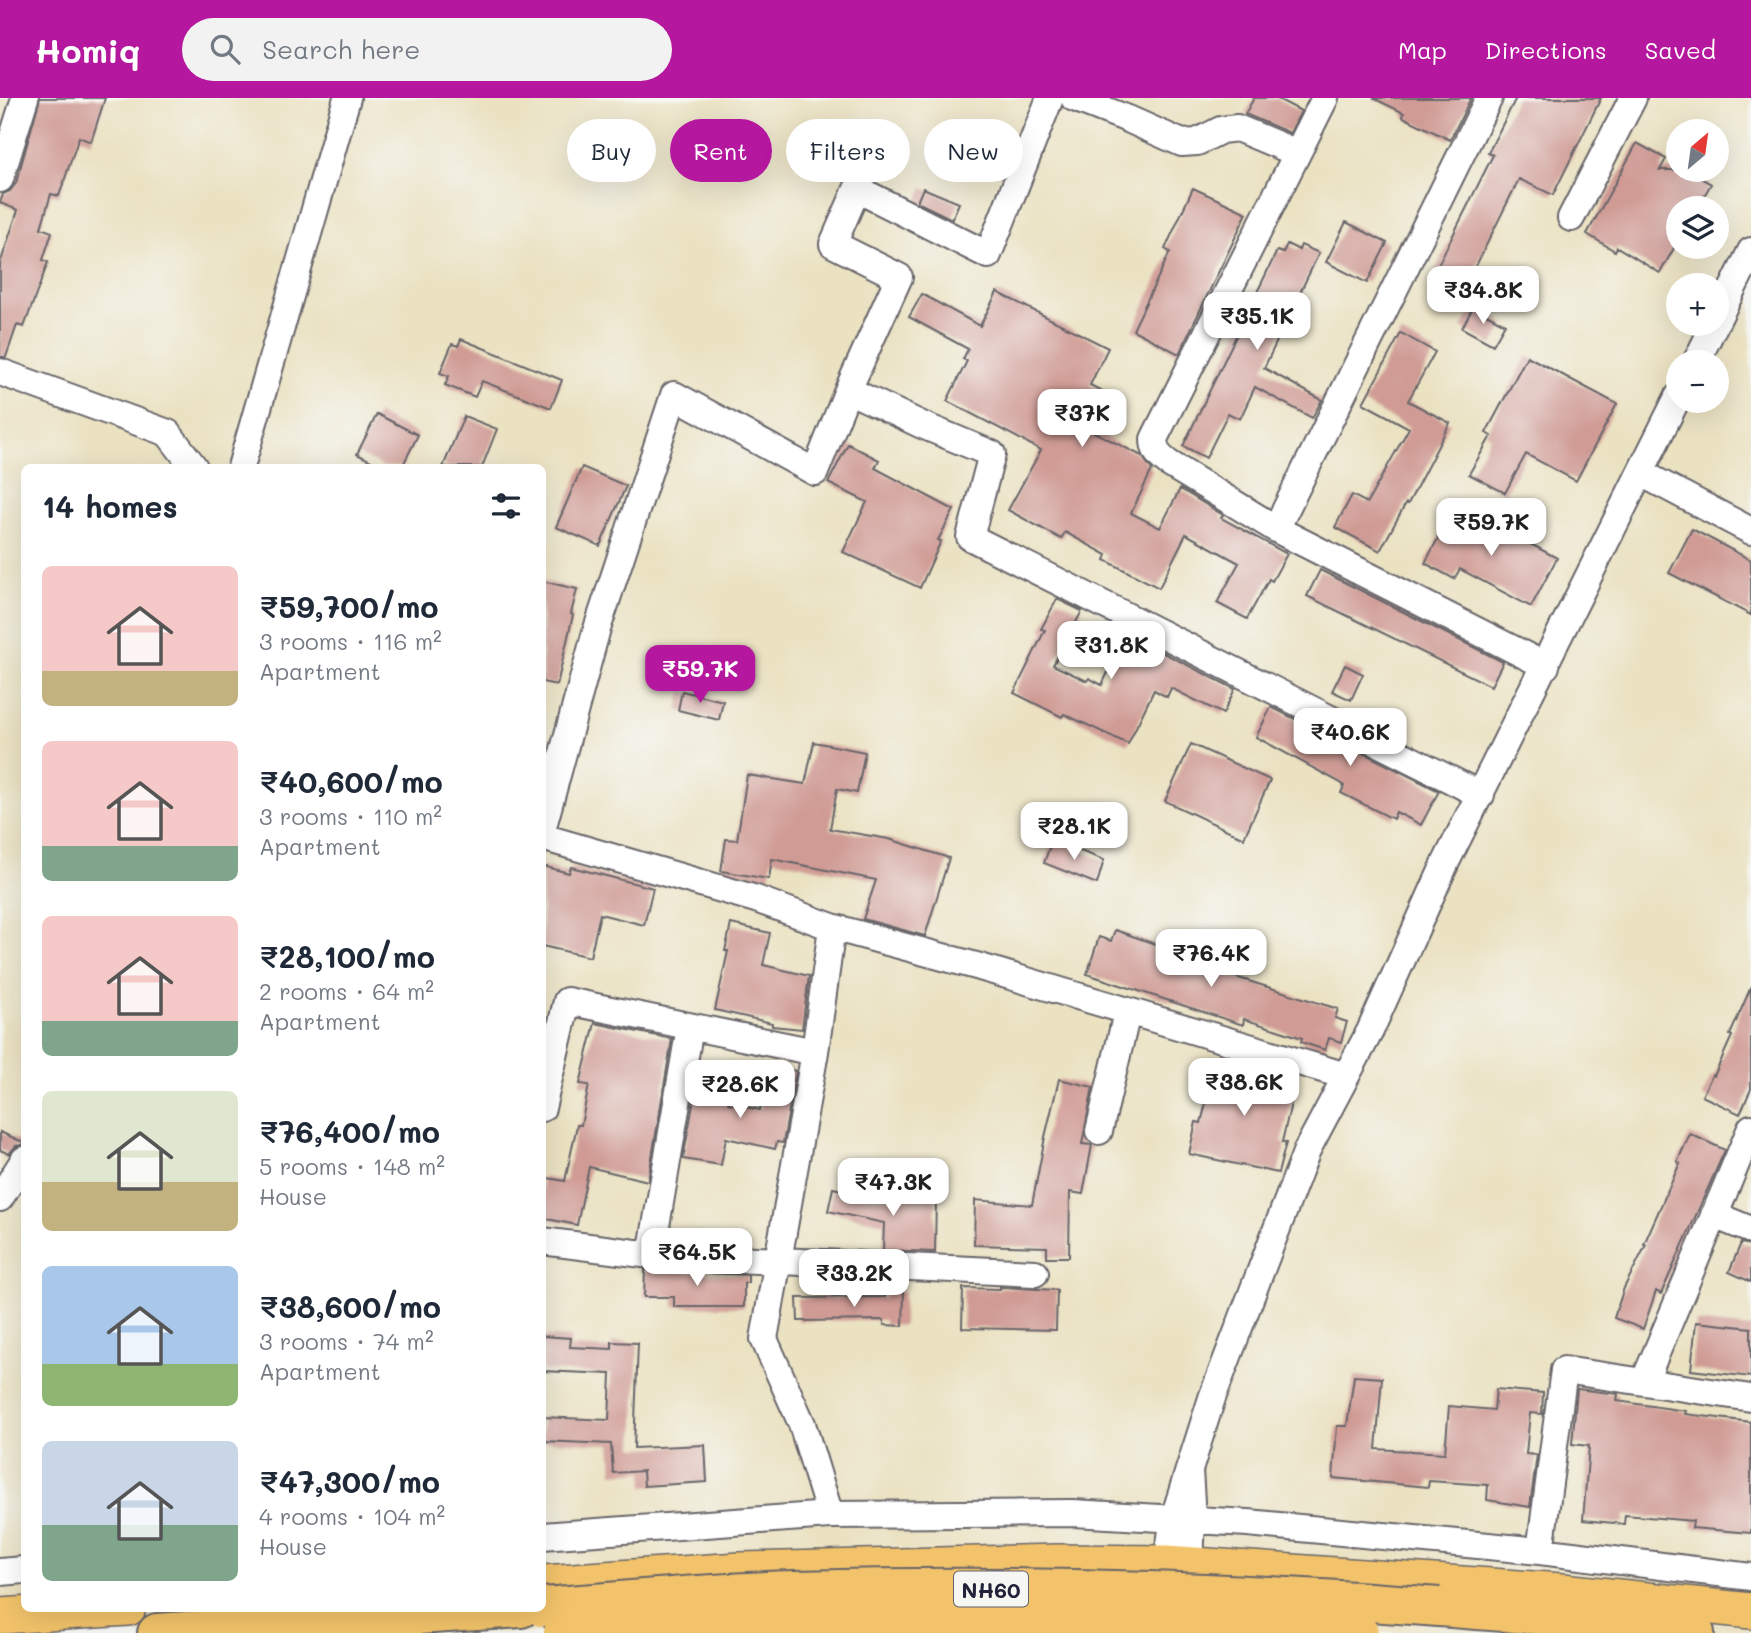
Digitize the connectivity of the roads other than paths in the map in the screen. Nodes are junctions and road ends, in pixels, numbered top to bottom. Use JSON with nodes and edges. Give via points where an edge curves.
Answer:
{"nodes":[{"id":1,"x":25,"y":98,"type":"edge"},
{"id":2,"x":347,"y":98,"type":"edge"},
{"id":3,"x":1050,"y":98,"type":"edge"},
{"id":4,"x":1074,"y":98,"type":"edge"},
{"id":5,"x":1325,"y":98,"type":"edge"},
{"id":6,"x":1489,"y":98,"type":"edge"},
{"id":7,"x":1633,"y":98,"type":"edge"},
{"id":8,"x":1133,"y":108,"type":"edge"},
{"id":9,"x":1297,"y":153,"type":"junction"},
{"id":10,"x":0,"y":179,"type":"edge"},
{"id":11,"x":1572,"y":218,"type":"dead end"},
{"id":12,"x":1751,"y":251,"type":"edge"},
{"id":13,"x":1729,"y":296,"type":"edge"},
{"id":14,"x":0,"y":372,"type":"edge"},
{"id":15,"x":848,"y":390,"type":"junction"},
{"id":16,"x":1670,"y":413,"type":"edge"},
{"id":17,"x":192,"y":464,"type":"edge"},
{"id":18,"x":242,"y":464,"type":"edge"},
{"id":19,"x":1641,"y":473,"type":"junction"},
{"id":20,"x":1276,"y":529,"type":"junction"},
{"id":21,"x":1751,"y":531,"type":"edge"},
{"id":22,"x":1545,"y":666,"type":"junction"},
{"id":23,"x":1481,"y":795,"type":"junction"},
{"id":24,"x":546,"y":815,"type":"edge"},
{"id":25,"x":546,"y":838,"type":"edge"},
{"id":26,"x":832,"y":927,"type":"junction"},
{"id":27,"x":1127,"y":1013,"type":"junction"},
{"id":28,"x":690,"y":1027,"type":"junction"},
{"id":29,"x":815,"y":1052,"type":"junction"},
{"id":30,"x":1346,"y":1076,"type":"junction"},
{"id":31,"x":546,"y":1090,"type":"edge"},
{"id":32,"x":1751,"y":1128,"type":"edge"},
{"id":33,"x":1099,"y":1130,"type":"dead end"},
{"id":34,"x":21,"y":1165,"type":"edge"},
{"id":35,"x":0,"y":1198,"type":"edge"},
{"id":36,"x":1714,"y":1215,"type":"junction"},
{"id":37,"x":1751,"y":1230,"type":"edge"},
{"id":38,"x":546,"y":1242,"type":"edge"},
{"id":39,"x":650,"y":1255,"type":"junction"},
{"id":40,"x":778,"y":1260,"type":"junction"},
{"id":41,"x":1035,"y":1273,"type":"dead end"},
{"id":42,"x":1644,"y":1382,"type":"junction"},
{"id":43,"x":1751,"y":1398,"type":"edge"},
{"id":44,"x":830,"y":1515,"type":"junction"},
{"id":45,"x":1183,"y":1518,"type":"junction"},
{"id":46,"x":546,"y":1536,"type":"edge"},
{"id":47,"x":1540,"y":1551,"type":"junction"},
{"id":48,"x":1179,"y":1564,"type":"junction"},
{"id":49,"x":21,"y":1570,"type":"edge"},
{"id":50,"x":0,"y":1572,"type":"edge"},
{"id":51,"x":1751,"y":1577,"type":"edge"},
{"id":52,"x":546,"y":1583,"type":"edge"},
{"id":53,"x":546,"y":1607,"type":"edge"},
{"id":54,"x":1751,"y":1611,"type":"edge"},
{"id":55,"x":64,"y":1612,"type":"edge"},
{"id":56,"x":464,"y":1612,"type":"edge"},
{"id":57,"x":0,"y":1616,"type":"edge"},
{"id":58,"x":157,"y":1633,"type":"edge"},
{"id":59,"x":563,"y":1633,"type":"edge"},
{"id":60,"x":1146,"y":1633,"type":"edge"},
{"id":61,"x":1172,"y":1633,"type":"edge"},
{"id":62,"x":1359,"y":1633,"type":"edge"},
{"id":63,"x":1695,"y":1633,"type":"edge"}],
"edges":[{"from":1,"to":10,"type":"street"},
{"from":2,"to":18,"type":"street"},
{"from":3,"to":15,"type":"street","via":[[988,255],[857,189],[833,244],[899,277]]},
{"from":4,"to":8,"type":"street"},
{"from":5,"to":9,"type":"street"},
{"from":6,"to":20,"type":"street"},
{"from":7,"to":11,"type":"street"},
{"from":8,"to":9,"type":"street","via":[[1182,143],[1237,128]]},
{"from":9,"to":20,"type":"street","via":[[1154,439],[1158,455],[1168,463]]},
{"from":12,"to":13,"type":"street"},
{"from":14,"to":17,"type":"street","via":[[168,433]]},
{"from":15,"to":23,"type":"street","via":[[992,454],[970,537]]},
{"from":15,"to":24,"type":"street","via":[[815,472],[674,395],[596,632]]},
{"from":16,"to":19,"type":"street"},
{"from":19,"to":21,"type":"street"},
{"from":19,"to":22,"type":"street"},
{"from":20,"to":22,"type":"street"},
{"from":22,"to":23,"type":"street"},
{"from":23,"to":30,"type":"street"},
{"from":25,"to":26,"type":"street","via":[[756,899]]},
{"from":26,"to":27,"type":"street"},
{"from":26,"to":29,"type":"street"},
{"from":27,"to":30,"type":"street"},
{"from":27,"to":33,"type":"street"},
{"from":28,"to":29,"type":"street"},
{"from":28,"to":31,"type":"street","via":[[566,1001]]},
{"from":28,"to":39,"type":"street"},
{"from":29,"to":40,"type":"street"},
{"from":30,"to":45,"type":"street","via":[[1307,1150],[1212,1398],[1189,1470]]},
{"from":32,"to":36,"type":"street"},
{"from":34,"to":35,"type":"street"},
{"from":36,"to":37,"type":"street"},
{"from":36,"to":42,"type":"street"},
{"from":38,"to":39,"type":"street"},
{"from":39,"to":40,"type":"street"},
{"from":40,"to":41,"type":"street"},
{"from":40,"to":44,"type":"street","via":[[764,1339],[802,1424]]},
{"from":42,"to":43,"type":"street"},
{"from":42,"to":47,"type":"street","via":[[1564,1370]]},
{"from":44,"to":45,"type":"street","via":[[1073,1513]]},
{"from":44,"to":46,"type":"street"},
{"from":45,"to":47,"type":"street"},
{"from":45,"to":48,"type":"street"},
{"from":47,"to":51,"type":"street"},
{"from":48,"to":52,"type":"main road","via":[[1057,1562],[740,1570]]},
{"from":48,"to":54,"type":"main road","via":[[1562,1591]]},
{"from":48,"to":60,"type":"main road"},
{"from":48,"to":61,"type":"main road"},
{"from":49,"to":50,"type":"street"},
{"from":53,"to":63,"type":"highway","number":"NH60","bridge":true,"via":[[793,1590],[1041,1588],[1439,1607]]},
{"from":55,"to":57,"type":"main road"},
{"from":56,"to":58,"type":"highway"},
{"from":59,"to":62,"type":"highway","number":"NH60","bridge":true,"via":[[878,1619],[998,1619],[1179,1622]]}]}
